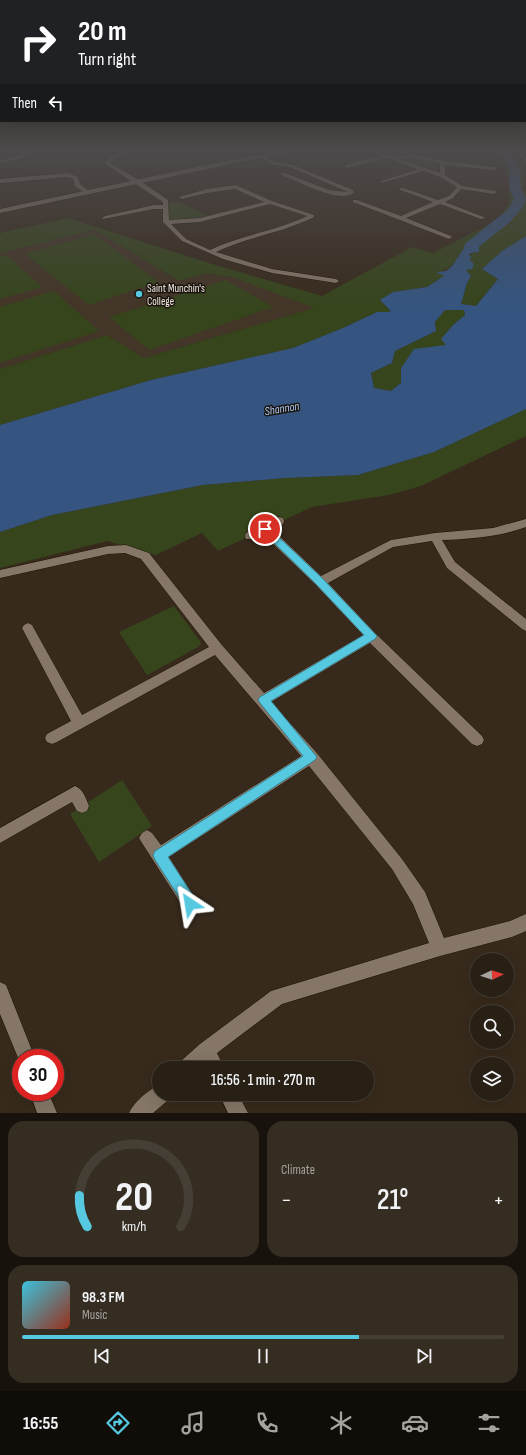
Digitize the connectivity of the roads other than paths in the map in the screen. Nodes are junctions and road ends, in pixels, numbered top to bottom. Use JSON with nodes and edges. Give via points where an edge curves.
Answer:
{"nodes":[{"id":1,"x":32,"y":204,"type":"edge"},
{"id":2,"x":166,"y":204,"type":"edge"},
{"id":3,"x":262,"y":204,"type":"edge"},
{"id":4,"x":276,"y":204,"type":"edge"},
{"id":5,"x":363,"y":204,"type":"edge"},
{"id":6,"x":435,"y":204,"type":"edge"},
{"id":7,"x":445,"y":204,"type":"edge"},
{"id":8,"x":166,"y":207,"type":"junction"},
{"id":9,"x":0,"y":211,"type":"edge"},
{"id":10,"x":106,"y":218,"type":"dead end"},
{"id":11,"x":402,"y":218,"type":"junction"},
{"id":12,"x":483,"y":218,"type":"dead end"},
{"id":13,"x":166,"y":222,"type":"junction"},
{"id":14,"x":449,"y":237,"type":"dead end"},
{"id":15,"x":210,"y":252,"type":"junction"},
{"id":16,"x":336,"y":282,"type":"dead end"},
{"id":17,"x":279,"y":521,"type":"dead end"},
{"id":18,"x":526,"y":523,"type":"edge"},
{"id":19,"x":265,"y":529,"type":"junction"},
{"id":20,"x":250,"y":536,"type":"dead end"},
{"id":21,"x":435,"y":537,"type":"junction"},
{"id":22,"x":0,"y":574,"type":"edge"},
{"id":23,"x":320,"y":582,"type":"junction"},
{"id":24,"x":526,"y":626,"type":"edge"},
{"id":25,"x":28,"y":628,"type":"dead end"},
{"id":26,"x":372,"y":636,"type":"junction"},
{"id":27,"x":217,"y":648,"type":"junction"},
{"id":28,"x":263,"y":700,"type":"junction"},
{"id":29,"x":79,"y":723,"type":"junction"},
{"id":30,"x":52,"y":738,"type":"dead end"},
{"id":31,"x":477,"y":740,"type":"dead end"},
{"id":32,"x":311,"y":757,"type":"junction"},
{"id":33,"x":82,"y":806,"type":"dead end"},
{"id":34,"x":0,"y":836,"type":"edge"},
{"id":35,"x":147,"y":838,"type":"dead end"},
{"id":36,"x":159,"y":855,"type":"junction"},
{"id":37,"x":190,"y":904,"type":"dead end"},
{"id":38,"x":526,"y":922,"type":"edge"},
{"id":39,"x":440,"y":948,"type":"junction"},
{"id":40,"x":0,"y":991,"type":"edge"},
{"id":41,"x":23,"y":1049,"type":"edge"},
{"id":42,"x":206,"y":1050,"type":"junction"},
{"id":43,"x":195,"y":1061,"type":"edge"},
{"id":44,"x":212,"y":1061,"type":"edge"},
{"id":45,"x":42,"y":1101,"type":"edge"},
{"id":46,"x":152,"y":1101,"type":"edge"},
{"id":47,"x":232,"y":1101,"type":"edge"},
{"id":48,"x":47,"y":1113,"type":"edge"},
{"id":49,"x":139,"y":1113,"type":"edge"},
{"id":50,"x":238,"y":1113,"type":"edge"}],
"edges":[{"from":1,"to":9,"type":"street"},
{"from":2,"to":8,"type":"street"},
{"from":3,"to":13,"type":"street","via":[[200,220]]},
{"from":4,"to":15,"type":"street","via":[[312,216],[294,225],[231,242]]},
{"from":5,"to":11,"type":"street"},
{"from":6,"to":11,"type":"street"},
{"from":7,"to":12,"type":"street"},
{"from":8,"to":10,"type":"street","via":[[154,207]]},
{"from":8,"to":13,"type":"street"},
{"from":11,"to":14,"type":"street"},
{"from":13,"to":15,"type":"street","via":[[184,240]]},
{"from":15,"to":16,"type":"street","via":[[245,265],[278,273]]},
{"from":17,"to":19,"type":"street"},
{"from":18,"to":21,"type":"street","via":[[491,533]]},
{"from":19,"to":20,"type":"street"},
{"from":19,"to":23,"type":"street"},
{"from":21,"to":23,"type":"street","via":[[391,544]]},
{"from":21,"to":24,"type":"street","via":[[451,565]]},
{"from":22,"to":27,"type":"street","via":[[108,550],[126,549],[145,556]]},
{"from":23,"to":26,"type":"street"},
{"from":25,"to":29,"type":"street"},
{"from":26,"to":28,"type":"street"},
{"from":26,"to":31,"type":"street"},
{"from":27,"to":28,"type":"street"},
{"from":27,"to":29,"type":"street"},
{"from":28,"to":32,"type":"street"},
{"from":29,"to":30,"type":"street"},
{"from":32,"to":36,"type":"street"},
{"from":32,"to":39,"type":"street","via":[[397,864],[419,898]]},
{"from":33,"to":34,"type":"street","via":[[75,793]]},
{"from":35,"to":36,"type":"street"},
{"from":36,"to":37,"type":"street"},
{"from":38,"to":39,"type":"street","via":[[512,929]]},
{"from":39,"to":42,"type":"street","via":[[277,997]]},
{"from":40,"to":41,"type":"street"},
{"from":42,"to":43,"type":"street"},
{"from":42,"to":44,"type":"street"},
{"from":45,"to":48,"type":"street"},
{"from":46,"to":49,"type":"street"},
{"from":47,"to":50,"type":"street"}]}
